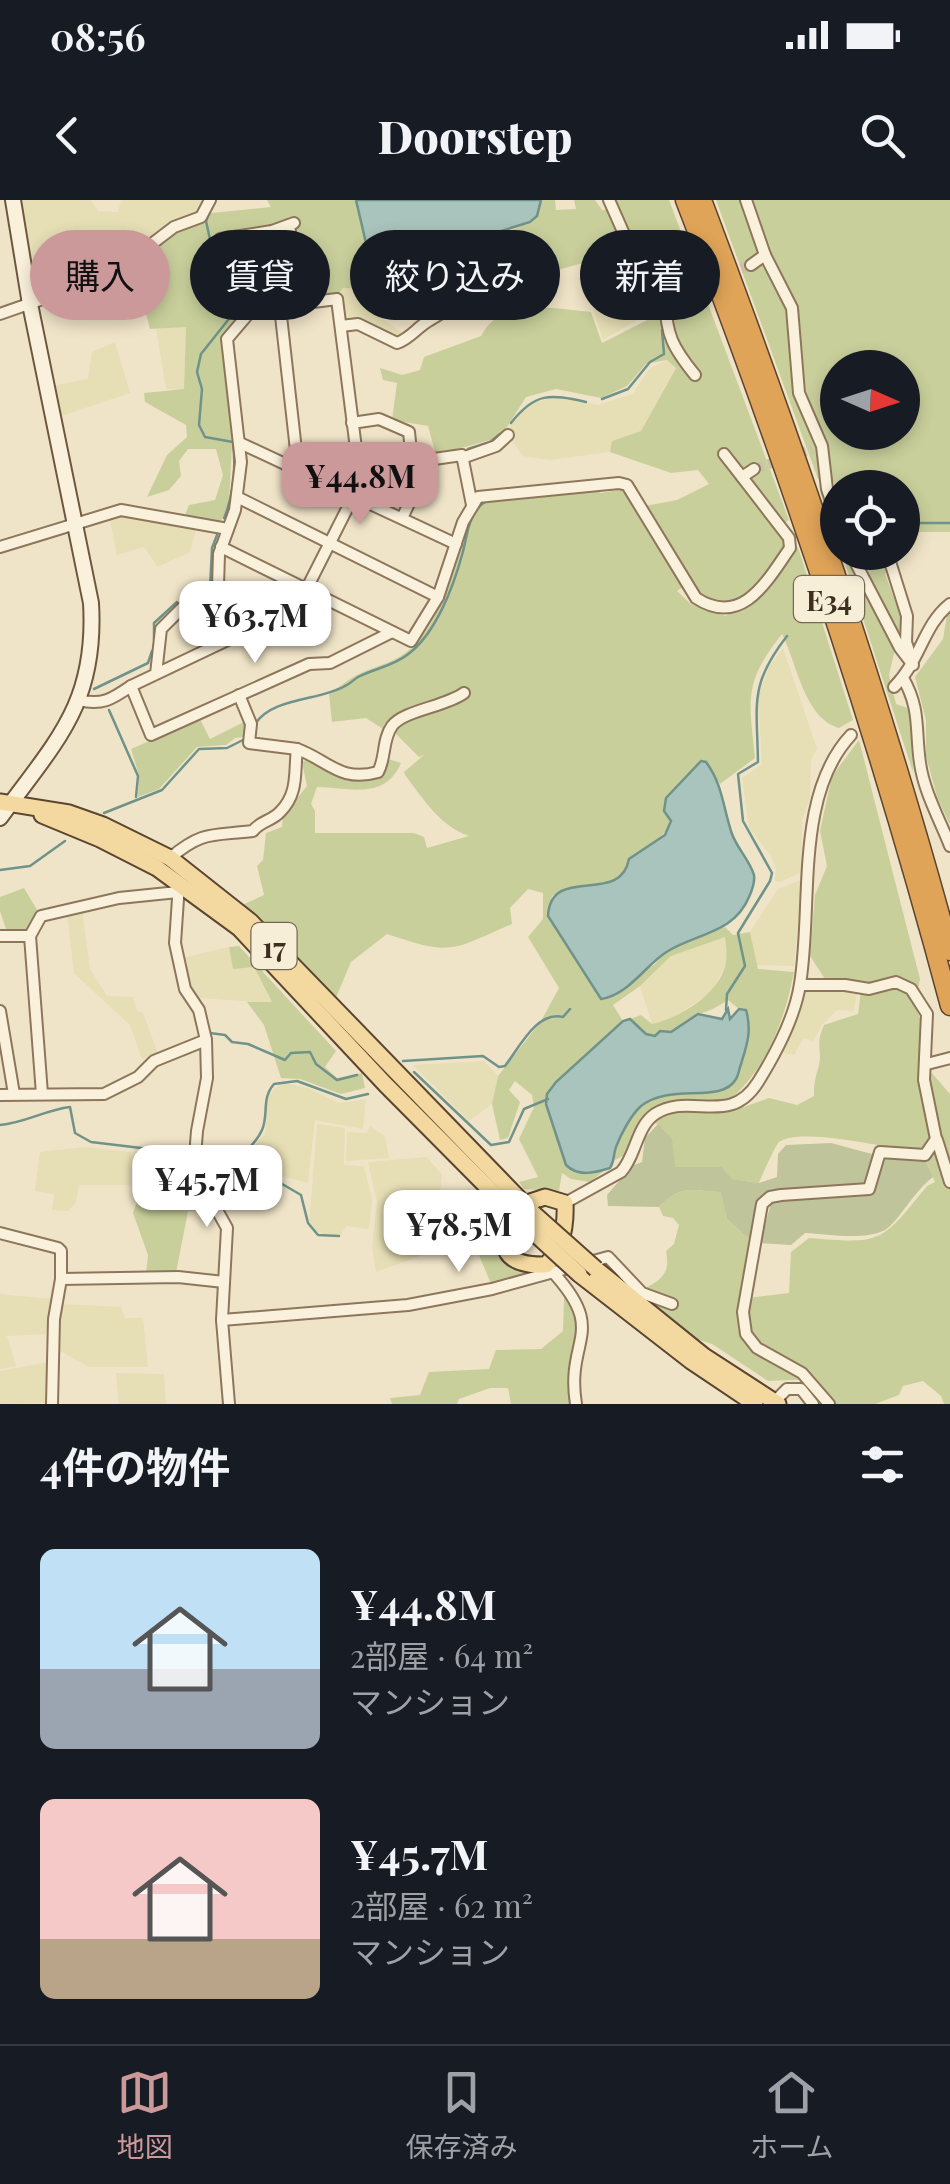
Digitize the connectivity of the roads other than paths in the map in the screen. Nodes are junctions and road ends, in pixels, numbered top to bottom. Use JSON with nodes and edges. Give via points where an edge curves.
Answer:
{"nodes":[{"id":1,"x":13,"y":200,"type":"edge"},
{"id":2,"x":210,"y":200,"type":"edge"},
{"id":3,"x":609,"y":200,"type":"edge"},
{"id":4,"x":685,"y":200,"type":"edge"},
{"id":5,"x":702,"y":200,"type":"edge"},
{"id":6,"x":746,"y":200,"type":"edge"},
{"id":7,"x":170,"y":230,"type":"edge"},
{"id":8,"x":622,"y":230,"type":"edge"},
{"id":9,"x":764,"y":255,"type":"junction"},
{"id":10,"x":751,"y":265,"type":"tunnel mouth"},
{"id":11,"x":330,"y":300,"type":"edge"},
{"id":12,"x":30,"y":304,"type":"joint"},
{"id":13,"x":0,"y":314,"type":"edge"},
{"id":14,"x":33,"y":320,"type":"edge"},
{"id":15,"x":243,"y":320,"type":"edge"},
{"id":16,"x":282,"y":320,"type":"edge"},
{"id":17,"x":430,"y":320,"type":"edge"},
{"id":18,"x":666,"y":320,"type":"edge"},
{"id":19,"x":340,"y":326,"type":"junction"},
{"id":20,"x":695,"y":375,"type":"dead end"},
{"id":21,"x":352,"y":424,"type":"junction"},
{"id":22,"x":508,"y":435,"type":"dead end"},
{"id":23,"x":240,"y":443,"type":"junction"},
{"id":24,"x":724,"y":454,"type":"dead end"},
{"id":25,"x":462,"y":458,"type":"junction"},
{"id":26,"x":412,"y":462,"type":"junction"},
{"id":27,"x":298,"y":468,"type":"junction"},
{"id":28,"x":754,"y":469,"type":"tunnel mouth"},
{"id":29,"x":823,"y":470,"type":"edge"},
{"id":30,"x":742,"y":477,"type":"junction"},
{"id":31,"x":354,"y":495,"type":"junction"},
{"id":32,"x":238,"y":497,"type":"junction"},
{"id":33,"x":472,"y":504,"type":"junction"},
{"id":34,"x":402,"y":518,"type":"junction"},
{"id":35,"x":74,"y":526,"type":"junction"},
{"id":36,"x":228,"y":529,"type":"junction"},
{"id":37,"x":331,"y":542,"type":"junction"},
{"id":38,"x":456,"y":544,"type":"junction"},
{"id":39,"x":221,"y":546,"type":"junction"},
{"id":40,"x":0,"y":547,"type":"edge"},
{"id":41,"x":859,"y":570,"type":"edge"},
{"id":42,"x":892,"y":570,"type":"edge"},
{"id":43,"x":306,"y":591,"type":"junction"},
{"id":44,"x":438,"y":597,"type":"junction"},
{"id":45,"x":950,"y":604,"type":"edge"},
{"id":46,"x":392,"y":632,"type":"junction"},
{"id":47,"x":913,"y":665,"type":"junction"},
{"id":48,"x":156,"y":674,"type":"junction"},
{"id":49,"x":131,"y":686,"type":"junction"},
{"id":50,"x":464,"y":693,"type":"dead end"},
{"id":51,"x":239,"y":695,"type":"junction"},
{"id":52,"x":80,"y":700,"type":"junction"},
{"id":53,"x":851,"y":734,"type":"dead end"},
{"id":54,"x":297,"y":749,"type":"junction"},
{"id":55,"x":12,"y":804,"type":"edge"},
{"id":56,"x":0,"y":818,"type":"edge"},
{"id":57,"x":950,"y":846,"type":"edge"},
{"id":58,"x":170,"y":858,"type":"junction"},
{"id":59,"x":178,"y":888,"type":"junction"},
{"id":60,"x":0,"y":936,"type":"edge"},
{"id":61,"x":30,"y":936,"type":"junction"},
{"id":62,"x":950,"y":951,"type":"edge"},
{"id":63,"x":800,"y":984,"type":"junction"},
{"id":64,"x":950,"y":1006,"type":"edge"},
{"id":65,"x":0,"y":1011,"type":"edge"},
{"id":66,"x":206,"y":1040,"type":"junction"},
{"id":67,"x":950,"y":1058,"type":"edge"},
{"id":68,"x":930,"y":1064,"type":"junction"},
{"id":69,"x":14,"y":1094,"type":"junction"},
{"id":70,"x":42,"y":1094,"type":"junction"},
{"id":71,"x":0,"y":1095,"type":"edge"},
{"id":72,"x":936,"y":1138,"type":"junction"},
{"id":73,"x":950,"y":1182,"type":"edge"},
{"id":74,"x":565,"y":1203,"type":"junction"},
{"id":75,"x":522,"y":1213,"type":"junction"},
{"id":76,"x":0,"y":1233,"type":"edge"},
{"id":77,"x":549,"y":1268,"type":"junction"},
{"id":78,"x":61,"y":1279,"type":"junction"},
{"id":79,"x":224,"y":1282,"type":"junction"},
{"id":80,"x":672,"y":1304,"type":"dead end"},
{"id":81,"x":222,"y":1320,"type":"junction"},
{"id":82,"x":776,"y":1403,"type":"edge"},
{"id":83,"x":52,"y":1404,"type":"edge"},
{"id":84,"x":228,"y":1404,"type":"edge"},
{"id":85,"x":576,"y":1404,"type":"edge"},
{"id":86,"x":755,"y":1404,"type":"edge"},
{"id":87,"x":813,"y":1404,"type":"edge"},
{"id":88,"x":829,"y":1404,"type":"edge"}],
"edges":[{"from":1,"to":12,"type":"street"},
{"from":2,"to":7,"type":"street","via":[[201,217]]},
{"from":3,"to":8,"type":"street"},
{"from":4,"to":64,"type":"highway","number":"E34","via":[[851,665]]},
{"from":5,"to":62,"type":"highway","number":"E34","via":[[865,660]]},
{"from":6,"to":9,"type":"street"},
{"from":9,"to":10,"type":"street"},
{"from":9,"to":29,"type":"street","via":[[792,308],[799,393]]},
{"from":11,"to":19,"type":"street","via":[[336,299]]},
{"from":12,"to":13,"type":"street"},
{"from":14,"to":35,"type":"street"},
{"from":15,"to":23,"type":"street","via":[[226,339]]},
{"from":16,"to":27,"type":"street"},
{"from":17,"to":19,"type":"street","via":[[397,343],[358,324]]},
{"from":18,"to":20,"type":"street","via":[[672,347]]},
{"from":19,"to":21,"type":"street"},
{"from":21,"to":26,"type":"street","via":[[380,419],[409,432]]},
{"from":21,"to":31,"type":"street","via":[[359,472]]},
{"from":22,"to":25,"type":"street"},
{"from":23,"to":27,"type":"street"},
{"from":23,"to":32,"type":"street"},
{"from":24,"to":30,"type":"street"},
{"from":25,"to":26,"type":"street"},
{"from":25,"to":33,"type":"street"},
{"from":26,"to":34,"type":"street","via":[[416,492]]},
{"from":27,"to":31,"type":"street"},
{"from":28,"to":30,"type":"street"},
{"from":30,"to":33,"type":"street","via":[[791,544],[763,587],[726,609],[696,598],[627,485],[532,489],[478,497]]},
{"from":31,"to":34,"type":"street"},
{"from":31,"to":37,"type":"street"},
{"from":32,"to":36,"type":"street"},
{"from":32,"to":37,"type":"street"},
{"from":33,"to":38,"type":"street"},
{"from":34,"to":38,"type":"street"},
{"from":35,"to":36,"type":"street","via":[[121,510]]},
{"from":35,"to":40,"type":"street"},
{"from":35,"to":52,"type":"street","via":[[92,630]]},
{"from":36,"to":39,"type":"street"},
{"from":37,"to":43,"type":"street"},
{"from":37,"to":44,"type":"street"},
{"from":38,"to":44,"type":"street"},
{"from":39,"to":43,"type":"street"},
{"from":39,"to":48,"type":"street","via":[[214,592],[182,608],[161,629]]},
{"from":41,"to":47,"type":"street"},
{"from":42,"to":47,"type":"street"},
{"from":43,"to":46,"type":"street"},
{"from":43,"to":48,"type":"street","via":[[293,609]]},
{"from":44,"to":46,"type":"street","via":[[410,641]]},
{"from":45,"to":47,"type":"street","via":[[933,620]]},
{"from":46,"to":51,"type":"street","via":[[330,663],[309,664]]},
{"from":47,"to":57,"type":"street","via":[[899,682],[914,696],[920,766]]},
{"from":48,"to":49,"type":"street"},
{"from":49,"to":51,"type":"street","via":[[151,735]]},
{"from":49,"to":52,"type":"street","via":[[102,704]]},
{"from":50,"to":54,"type":"street","via":[[392,727],[378,772],[337,772]]},
{"from":51,"to":54,"type":"street","via":[[252,746]]},
{"from":52,"to":55,"type":"street"},
{"from":53,"to":63,"type":"street","via":[[819,794]]},
{"from":54,"to":58,"type":"street","via":[[298,777],[278,814],[253,831],[210,833]]},
{"from":55,"to":56,"type":"street"},
{"from":55,"to":58,"type":"main road","number":"17","via":[[86,819]]},
{"from":55,"to":59,"type":"main road","number":"17","via":[[108,842],[157,868]]},
{"from":58,"to":75,"type":"main road","number":"17","via":[[251,922]]},
{"from":59,"to":61,"type":"street","via":[[41,916]]},
{"from":59,"to":66,"type":"street","via":[[175,944]]},
{"from":59,"to":75,"type":"main road","number":"17","via":[[240,928]]},
{"from":60,"to":61,"type":"street"},
{"from":61,"to":70,"type":"street"},
{"from":63,"to":68,"type":"street","via":[[906,984],[927,1014]]},
{"from":63,"to":74,"type":"street","via":[[790,1021],[747,1097],[734,1106],[659,1112],[642,1129],[621,1172]]},
{"from":65,"to":69,"type":"street"},
{"from":66,"to":70,"type":"street","via":[[154,1061],[138,1078],[104,1094]]},
{"from":66,"to":79,"type":"street","via":[[196,1173],[227,1228]]},
{"from":67,"to":68,"type":"street"},
{"from":68,"to":72,"type":"street","via":[[924,1080]]},
{"from":69,"to":70,"type":"street"},
{"from":69,"to":71,"type":"street"},
{"from":72,"to":73,"type":"street"},
{"from":72,"to":88,"type":"street","via":[[925,1155],[880,1152],[869,1188],[781,1194],[762,1204],[743,1312],[746,1334],[770,1357],[802,1373]]},
{"from":74,"to":75,"type":"main road","via":[[545,1198]]},
{"from":74,"to":77,"type":"main road","via":[[564,1229]]},
{"from":75,"to":77,"type":"main road","via":[[504,1237],[504,1248],[521,1264]]},
{"from":75,"to":82,"type":"main road","number":"17","bridge":true,"via":[[704,1356]]},
{"from":75,"to":86,"type":"main road","number":"17","bridge":true,"via":[[579,1274]]},
{"from":76,"to":78,"type":"street","via":[[58,1248]]},
{"from":77,"to":80,"type":"street","via":[[608,1257],[642,1293]]},
{"from":77,"to":81,"type":"street","via":[[492,1289],[408,1304]]},
{"from":77,"to":85,"type":"street","via":[[583,1321],[572,1378]]},
{"from":78,"to":79,"type":"street"},
{"from":78,"to":83,"type":"street"},
{"from":79,"to":81,"type":"street"},
{"from":81,"to":84,"type":"street"},
{"from":82,"to":87,"type":"street","via":[[787,1388],[801,1389]]}]}
